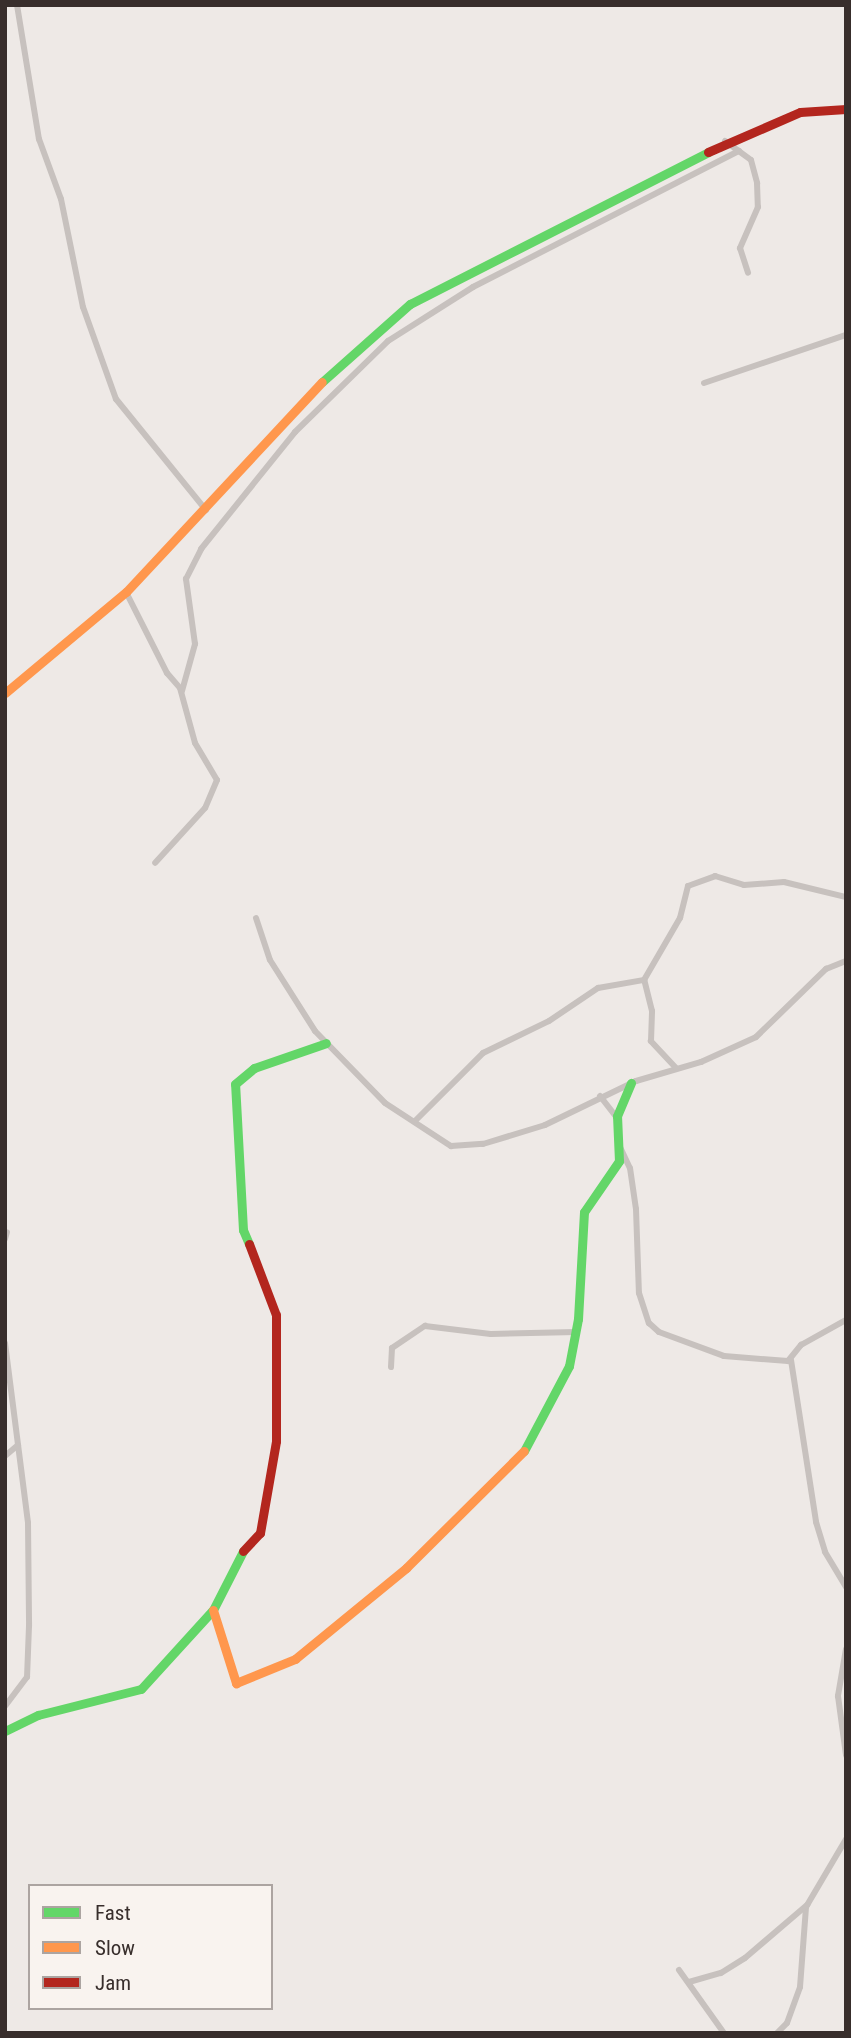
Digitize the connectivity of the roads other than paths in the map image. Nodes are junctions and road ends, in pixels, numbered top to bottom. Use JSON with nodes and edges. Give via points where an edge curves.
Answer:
{"nodes":[{"id":1,"x":17,"y":5,"type":"edge"},
{"id":2,"x":846,"y":108,"type":"edge"},
{"id":3,"x":725,"y":141,"type":"junction"},
{"id":4,"x":739,"y":151,"type":"junction"},
{"id":5,"x":748,"y":273,"type":"dead end"},
{"id":6,"x":846,"y":335,"type":"edge"},
{"id":7,"x":704,"y":383,"type":"dead end"},
{"id":8,"x":206,"y":510,"type":"junction"},
{"id":9,"x":126,"y":592,"type":"junction"},
{"id":10,"x":181,"y":691,"type":"junction"},
{"id":11,"x":5,"y":693,"type":"edge"},
{"id":12,"x":155,"y":863,"type":"dead end"},
{"id":13,"x":846,"y":897,"type":"edge"},
{"id":14,"x":256,"y":918,"type":"dead end"},
{"id":15,"x":846,"y":961,"type":"edge"},
{"id":16,"x":643,"y":980,"type":"junction"},
{"id":17,"x":326,"y":1043,"type":"junction"},
{"id":18,"x":676,"y":1068,"type":"junction"},
{"id":19,"x":631,"y":1083,"type":"junction"},
{"id":20,"x":600,"y":1097,"type":"junction"},
{"id":21,"x":617,"y":1118,"type":"junction"},
{"id":22,"x":416,"y":1120,"type":"junction"},
{"id":23,"x":619,"y":1146,"type":"junction"},
{"id":24,"x":846,"y":1321,"type":"edge"},
{"id":25,"x":577,"y":1332,"type":"junction"},
{"id":26,"x":5,"y":1343,"type":"edge"},
{"id":27,"x":791,"y":1360,"type":"junction"},
{"id":28,"x":391,"y":1367,"type":"dead end"},
{"id":29,"x":18,"y":1445,"type":"junction"},
{"id":30,"x":5,"y":1456,"type":"edge"},
{"id":31,"x":845,"y":1578,"type":"edge"},
{"id":32,"x":846,"y":1587,"type":"edge"},
{"id":33,"x":213,"y":1610,"type":"junction"},
{"id":34,"x":846,"y":1649,"type":"edge"},
{"id":35,"x":5,"y":1706,"type":"edge"},
{"id":36,"x":5,"y":1731,"type":"edge"},
{"id":37,"x":846,"y":1755,"type":"edge"},
{"id":38,"x":846,"y":1839,"type":"edge"},
{"id":39,"x":807,"y":1905,"type":"junction"},
{"id":40,"x":679,"y":1970,"type":"dead end"},
{"id":41,"x":689,"y":1982,"type":"junction"},
{"id":42,"x":724,"y":2033,"type":"edge"},
{"id":43,"x":777,"y":2033,"type":"edge"}],
"edges":[{"from":1,"to":8,"type":"street","via":[[38,139],[61,199],[83,307],[116,399]]},
{"from":2,"to":3,"type":"street","via":[[800,112]]},
{"from":3,"to":4,"type":"street"},
{"from":3,"to":8,"type":"street","via":[[410,304],[327,376]]},
{"from":4,"to":5,"type":"street","via":[[752,163],[758,190],[758,207],[740,248]]},
{"from":4,"to":10,"type":"street","via":[[461,293],[387,341],[295,432],[201,549],[186,579],[194,644]]},
{"from":6,"to":7,"type":"street"},
{"from":8,"to":9,"type":"street"},
{"from":9,"to":10,"type":"street"},
{"from":9,"to":11,"type":"street"},
{"from":10,"to":12,"type":"street","via":[[195,743],[211,765],[217,787]]},
{"from":13,"to":16,"type":"street","via":[[784,882],[755,885],[715,876],[697,879],[688,886],[680,918]]},
{"from":14,"to":17,"type":"street","via":[[270,960]]},
{"from":15,"to":18,"type":"street","via":[[825,969],[762,1034]]},
{"from":16,"to":18,"type":"street","via":[[652,1011],[651,1041]]},
{"from":16,"to":22,"type":"street","via":[[598,988],[549,1021],[483,1053]]},
{"from":17,"to":22,"type":"street","via":[[385,1103]]},
{"from":17,"to":33,"type":"street","via":[[254,1068],[235,1084],[239,1209],[248,1247],[276,1315],[276,1441],[260,1533],[233,1562]]},
{"from":18,"to":19,"type":"street"},
{"from":19,"to":20,"type":"street"},
{"from":19,"to":21,"type":"street"},
{"from":20,"to":21,"type":"street"},
{"from":20,"to":22,"type":"street","via":[[545,1125],[483,1144],[443,1144]]},
{"from":21,"to":23,"type":"street"},
{"from":23,"to":25,"type":"street","via":[[619,1161],[584,1212]]},
{"from":23,"to":27,"type":"street","via":[[632,1180],[636,1277],[649,1323],[668,1337],[724,1356]]},
{"from":24,"to":27,"type":"street","via":[[801,1345]]},
{"from":25,"to":28,"type":"street","via":[[491,1334],[425,1326],[391,1348]]},
{"from":25,"to":33,"type":"street","via":[[559,1390],[520,1456],[325,1640],[239,1684]]},
{"from":26,"to":29,"type":"street"},
{"from":27,"to":31,"type":"street","via":[[816,1521],[825,1552]]},
{"from":29,"to":30,"type":"street"},
{"from":29,"to":35,"type":"street","via":[[28,1524],[29,1661],[24,1685]]},
{"from":31,"to":32,"type":"street"},
{"from":33,"to":36,"type":"street","via":[[141,1689],[38,1715]]},
{"from":34,"to":37,"type":"street","via":[[838,1696]]},
{"from":38,"to":39,"type":"street"},
{"from":39,"to":41,"type":"street","via":[[745,1958],[721,1973]]},
{"from":39,"to":43,"type":"street","via":[[800,1987],[787,2024]]},
{"from":40,"to":41,"type":"street"},
{"from":41,"to":42,"type":"street"}]}
